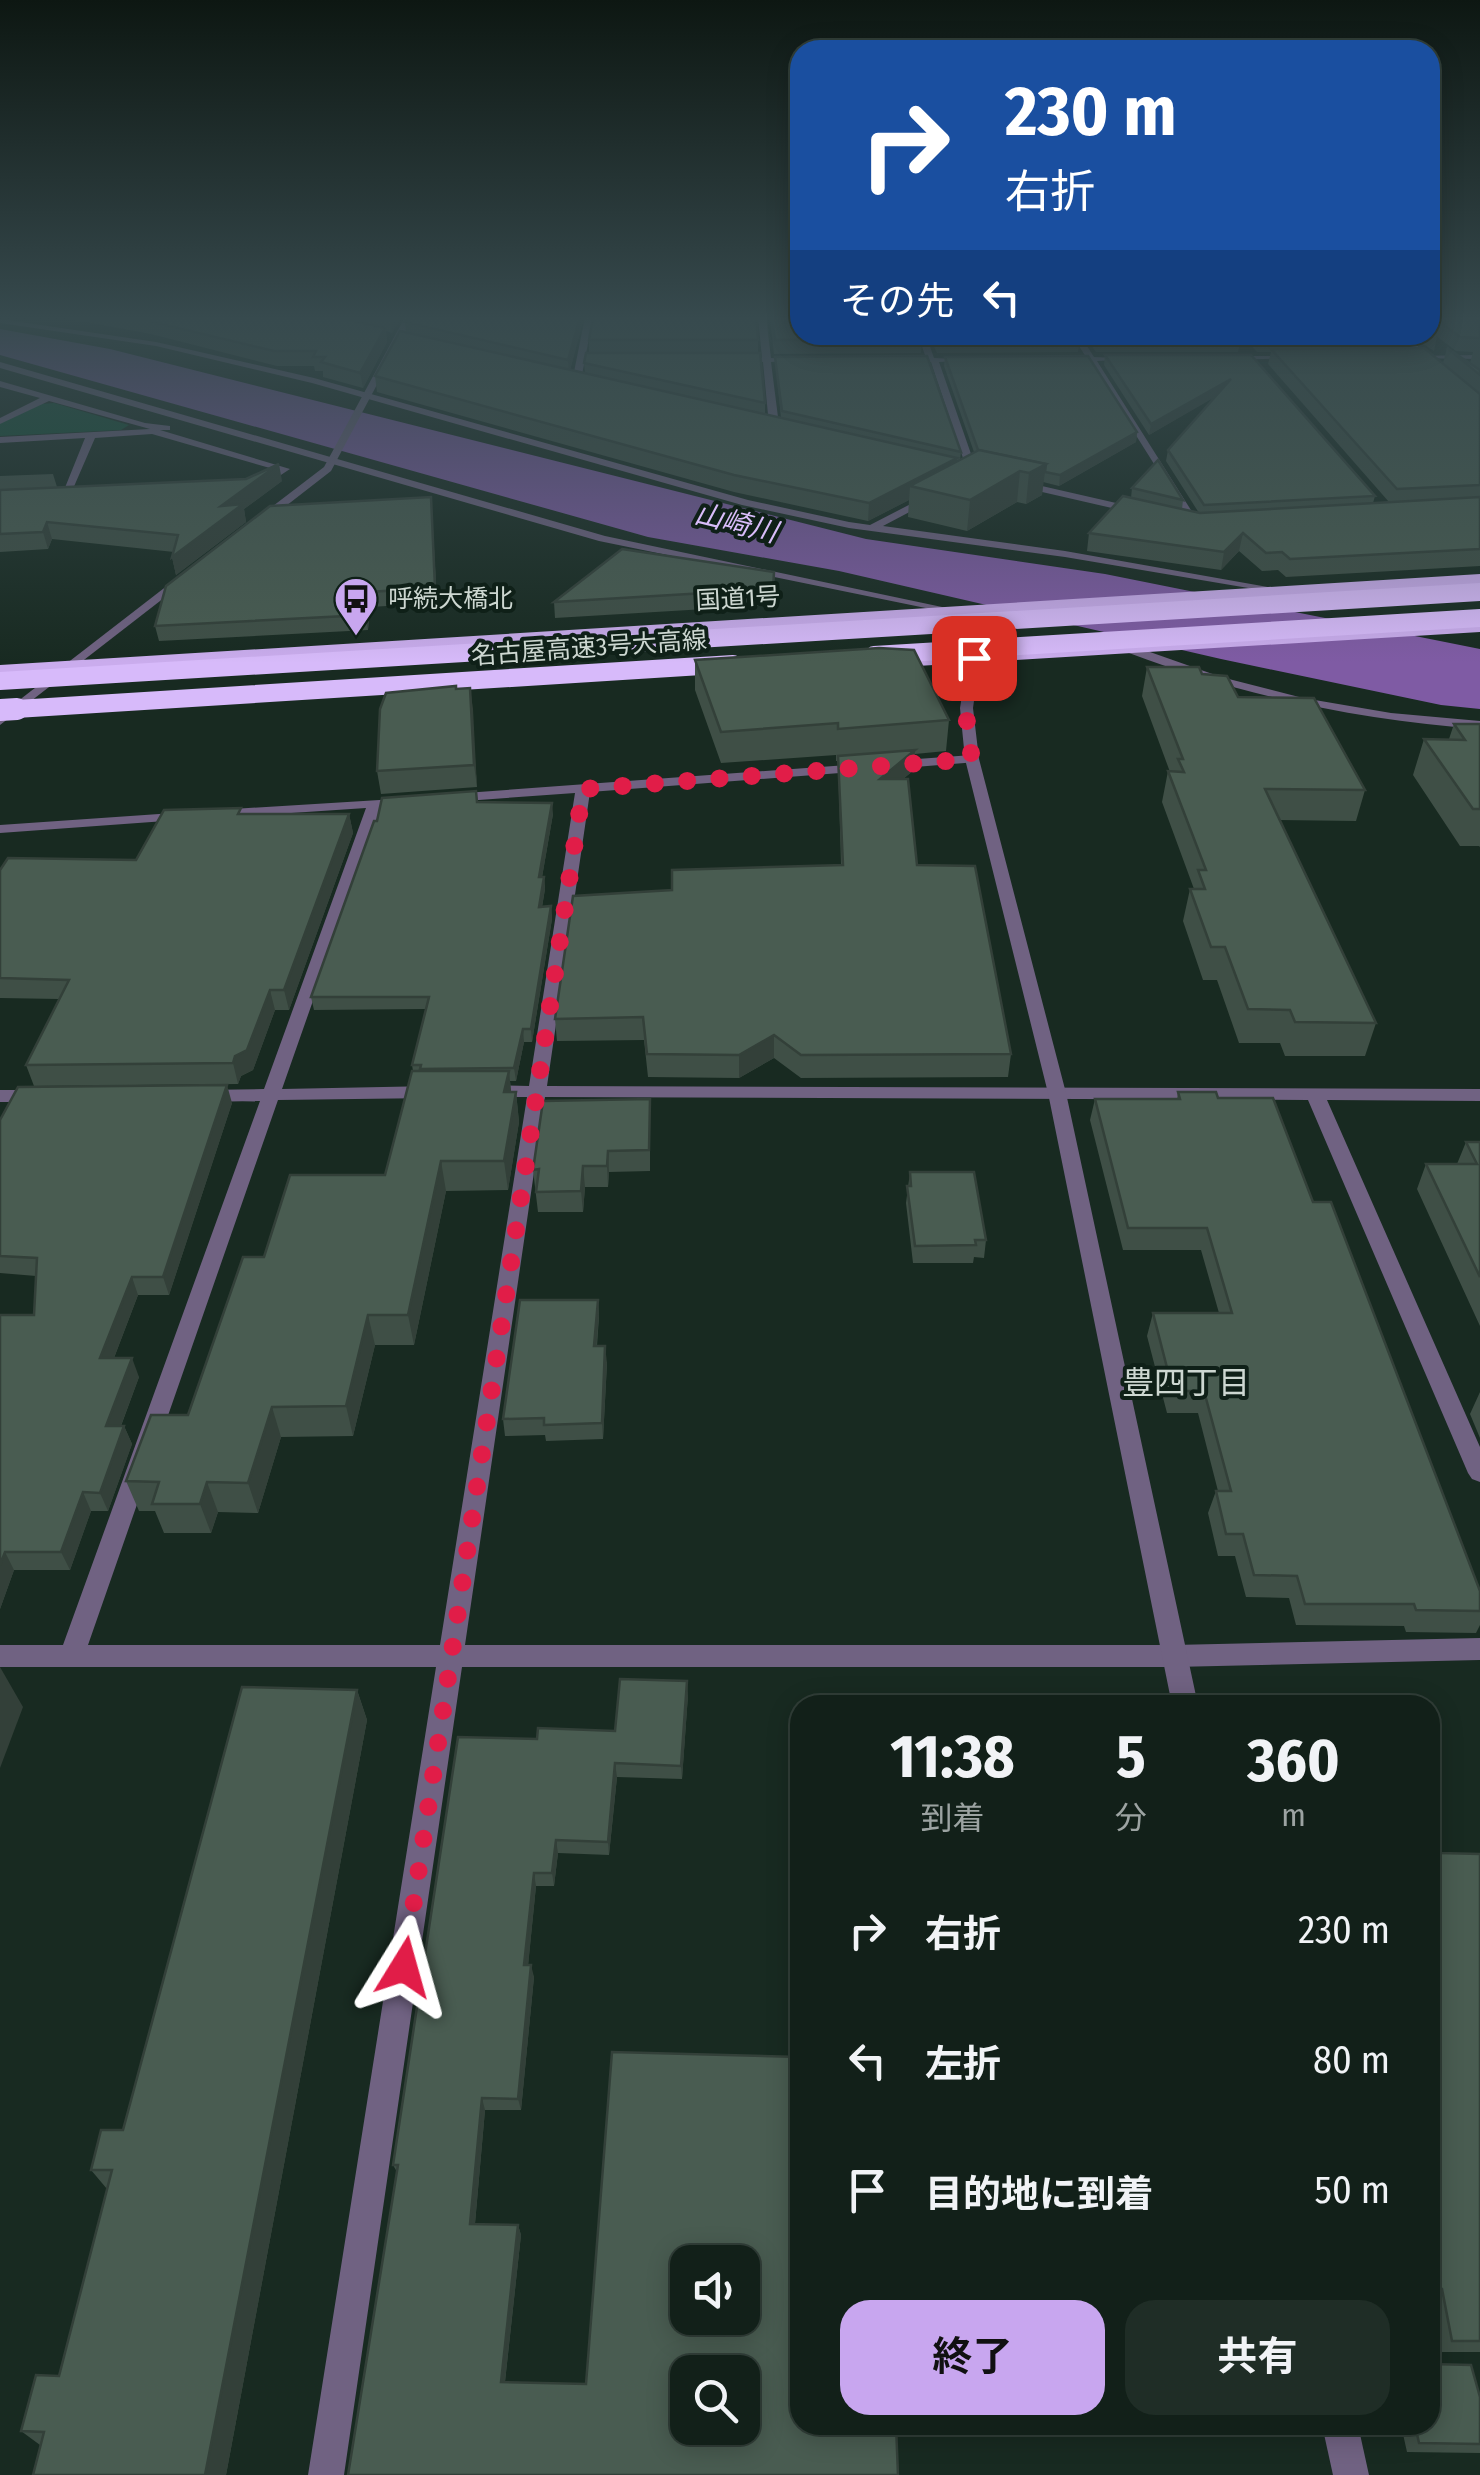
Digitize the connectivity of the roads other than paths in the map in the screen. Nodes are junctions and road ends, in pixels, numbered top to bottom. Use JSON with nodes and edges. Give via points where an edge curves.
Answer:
{"nodes":[{"id":1,"x":145,"y":432,"type":"edge"},
{"id":2,"x":155,"y":432,"type":"edge"},
{"id":3,"x":191,"y":432,"type":"edge"},
{"id":4,"x":226,"y":432,"type":"edge"},
{"id":5,"x":349,"y":432,"type":"edge"},
{"id":6,"x":495,"y":432,"type":"edge"},
{"id":7,"x":958,"y":432,"type":"edge"},
{"id":8,"x":1139,"y":432,"type":"edge"},
{"id":9,"x":91,"y":436,"type":"junction"},
{"id":10,"x":0,"y":440,"type":"edge"},
{"id":11,"x":331,"y":464,"type":"junction"},
{"id":12,"x":955,"y":469,"type":"edge"},
{"id":13,"x":973,"y":474,"type":"junction"},
{"id":14,"x":992,"y":478,"type":"edge"},
{"id":15,"x":1010,"y":482,"type":"edge"},
{"id":16,"x":956,"y":483,"type":"edge"},
{"id":17,"x":248,"y":489,"type":"edge"},
{"id":18,"x":940,"y":492,"type":"edge"},
{"id":19,"x":83,"y":497,"type":"edge"},
{"id":20,"x":48,"y":498,"type":"edge"},
{"id":21,"x":64,"y":498,"type":"junction"},
{"id":22,"x":1160,"y":516,"type":"edge"},
{"id":23,"x":1178,"y":520,"type":"edge"},
{"id":24,"x":1216,"y":523,"type":"edge"},
{"id":25,"x":1197,"y":524,"type":"junction"},
{"id":26,"x":251,"y":527,"type":"edge"},
{"id":27,"x":872,"y":528,"type":"junction"},
{"id":28,"x":190,"y":573,"type":"edge"},
{"id":29,"x":1480,"y":579,"type":"edge"},
{"id":30,"x":1284,"y":591,"type":"junction"},
{"id":31,"x":1480,"y":592,"type":"edge"},
{"id":32,"x":955,"y":610,"type":"junction"},
{"id":33,"x":1480,"y":618,"type":"edge"},
{"id":34,"x":1480,"y":627,"type":"edge"},
{"id":35,"x":1309,"y":629,"type":"junction"},
{"id":36,"x":1132,"y":650,"type":"junction"},
{"id":37,"x":974,"y":658,"type":"junction"},
{"id":38,"x":852,"y":661,"type":"joint"},
{"id":39,"x":68,"y":665,"type":"junction"},
{"id":40,"x":753,"y":667,"type":"edge"},
{"id":41,"x":0,"y":670,"type":"edge"},
{"id":42,"x":0,"y":681,"type":"edge"},
{"id":43,"x":0,"y":693,"type":"edge"},
{"id":44,"x":2,"y":714,"type":"edge"},
{"id":45,"x":1480,"y":725,"type":"edge"},
{"id":46,"x":972,"y":759,"type":"junction"},
{"id":47,"x":583,"y":789,"type":"junction"},
{"id":48,"x":375,"y":803,"type":"junction"},
{"id":49,"x":0,"y":828,"type":"edge"},
{"id":50,"x":537,"y":1090,"type":"junction"},
{"id":51,"x":1057,"y":1093,"type":"junction"},
{"id":52,"x":1315,"y":1094,"type":"junction"},
{"id":53,"x":268,"y":1095,"type":"junction"},
{"id":54,"x":7,"y":1096,"type":"edge"},
{"id":55,"x":53,"y":1096,"type":"edge"},
{"id":56,"x":190,"y":1096,"type":"edge"},
{"id":57,"x":1480,"y":1096,"type":"edge"},
{"id":58,"x":0,"y":1121,"type":"edge"},
{"id":59,"x":1480,"y":1473,"type":"edge"},
{"id":60,"x":1480,"y":1650,"type":"edge"},
{"id":61,"x":72,"y":1655,"type":"junction"},
{"id":62,"x":451,"y":1655,"type":"junction"},
{"id":63,"x":0,"y":1656,"type":"edge"},
{"id":64,"x":1174,"y":1656,"type":"junction"},
{"id":65,"x":1183,"y":1695,"type":"edge"},
{"id":66,"x":1342,"y":2435,"type":"edge"},
{"id":67,"x":326,"y":2475,"type":"edge"},
{"id":68,"x":1351,"y":2475,"type":"edge"}],
"edges":[{"from":1,"to":9,"type":"street"},
{"from":2,"to":17,"type":"street","via":[[286,469]]},
{"from":3,"to":11,"type":"street"},
{"from":4,"to":11,"type":"street"},
{"from":5,"to":11,"type":"street"},
{"from":6,"to":27,"type":"street","via":[[746,503]]},
{"from":7,"to":13,"type":"street"},
{"from":8,"to":25,"type":"street"},
{"from":9,"to":10,"type":"street"},
{"from":9,"to":21,"type":"street"},
{"from":11,"to":26,"type":"street"},
{"from":11,"to":32,"type":"street","via":[[603,539]]},
{"from":12,"to":13,"type":"street"},
{"from":13,"to":14,"type":"street"},
{"from":13,"to":16,"type":"street"},
{"from":15,"to":22,"type":"street"},
{"from":18,"to":27,"type":"street"},
{"from":19,"to":21,"type":"street"},
{"from":20,"to":21,"type":"street"},
{"from":23,"to":25,"type":"street"},
{"from":24,"to":25,"type":"street"},
{"from":27,"to":30,"type":"street"},
{"from":28,"to":39,"type":"street"},
{"from":29,"to":30,"type":"highway","name":"国道1号"},
{"from":30,"to":32,"type":"highway","name":"国道1号"},
{"from":31,"to":42,"type":"highway","name":"名古屋高速3号大高線","bridge":true},
{"from":32,"to":39,"type":"highway","name":"国道1号"},
{"from":33,"to":35,"type":"highway","bridge":true},
{"from":34,"to":36,"type":"highway"},
{"from":35,"to":38,"type":"highway","bridge":true},
{"from":35,"to":43,"type":"highway","bridge":true,"via":[[1157,626]]},
{"from":36,"to":37,"type":"highway"},
{"from":36,"to":45,"type":"street","via":[[1261,693]]},
{"from":37,"to":38,"type":"highway"},
{"from":37,"to":46,"type":"street","via":[[965,718]]},
{"from":39,"to":41,"type":"highway","name":"国道1号"},
{"from":39,"to":44,"type":"street"},
{"from":40,"to":44,"type":"highway","name":"名古屋高速3号大高線","bridge":true},
{"from":46,"to":47,"type":"street"},
{"from":46,"to":51,"type":"street"},
{"from":47,"to":48,"type":"street"},
{"from":47,"to":50,"type":"street"},
{"from":48,"to":49,"type":"street"},
{"from":48,"to":53,"type":"street"},
{"from":50,"to":51,"type":"street"},
{"from":50,"to":53,"type":"street"},
{"from":50,"to":62,"type":"street"},
{"from":51,"to":52,"type":"street"},
{"from":51,"to":64,"type":"street"},
{"from":52,"to":57,"type":"street"},
{"from":52,"to":59,"type":"street"},
{"from":53,"to":56,"type":"street"},
{"from":53,"to":61,"type":"street"},
{"from":54,"to":55,"type":"street"},
{"from":54,"to":58,"type":"street"},
{"from":60,"to":64,"type":"street"},
{"from":61,"to":62,"type":"street"},
{"from":61,"to":63,"type":"street"},
{"from":62,"to":64,"type":"street"},
{"from":62,"to":67,"type":"street"},
{"from":64,"to":65,"type":"street"},
{"from":66,"to":68,"type":"street"}]}
